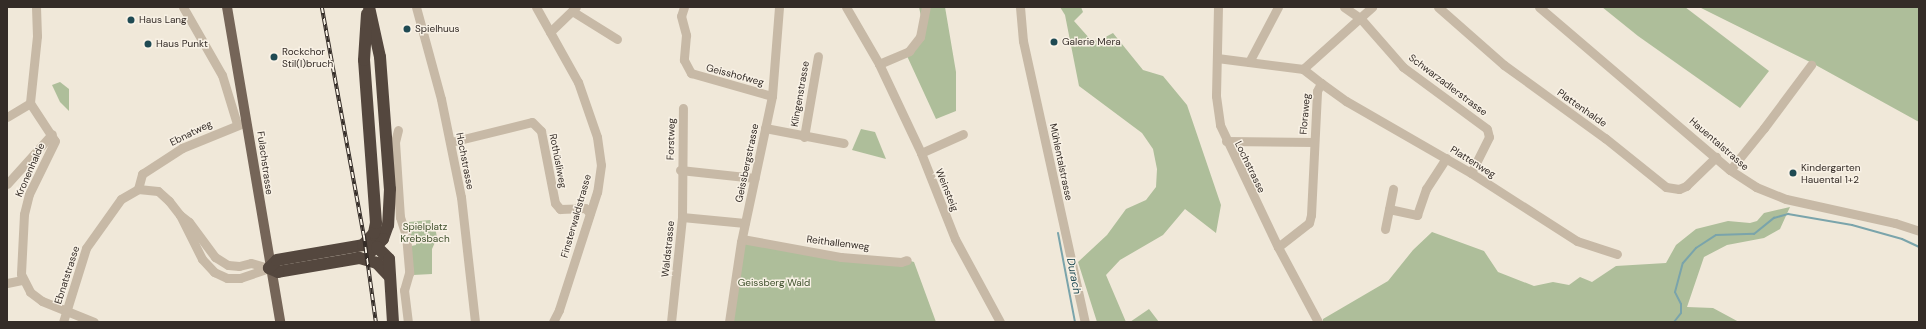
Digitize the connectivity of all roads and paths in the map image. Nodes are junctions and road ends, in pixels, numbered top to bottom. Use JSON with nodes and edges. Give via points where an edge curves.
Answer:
{"nodes":[{"id":1,"x":36,"y":7,"type":"edge"},
{"id":2,"x":183,"y":7,"type":"edge"},
{"id":3,"x":227,"y":7,"type":"edge"},
{"id":4,"x":368,"y":7,"type":"edge"},
{"id":5,"x":416,"y":7,"type":"edge"},
{"id":6,"x":536,"y":7,"type":"edge"},
{"id":7,"x":684,"y":7,"type":"edge"},
{"id":8,"x":779,"y":7,"type":"edge"},
{"id":9,"x":846,"y":7,"type":"edge"},
{"id":10,"x":926,"y":7,"type":"edge"},
{"id":11,"x":1020,"y":7,"type":"edge"},
{"id":12,"x":1218,"y":7,"type":"edge"},
{"id":13,"x":1278,"y":7,"type":"edge"},
{"id":14,"x":1344,"y":7,"type":"edge"},
{"id":15,"x":1372,"y":7,"type":"edge"},
{"id":16,"x":1438,"y":7,"type":"edge"},
{"id":17,"x":1539,"y":7,"type":"edge"},
{"id":18,"x":574,"y":9,"type":"edge"},
{"id":19,"x":1361,"y":19,"type":"junction"},
{"id":20,"x":550,"y":32,"type":"junction"},
{"id":21,"x":617,"y":39,"type":"dead end"},
{"id":22,"x":818,"y":56,"type":"dead end"},
{"id":23,"x":1218,"y":58,"type":"junction"},
{"id":24,"x":1249,"y":62,"type":"junction"},
{"id":25,"x":879,"y":64,"type":"junction"},
{"id":26,"x":1811,"y":66,"type":"dead end"},
{"id":27,"x":1303,"y":69,"type":"junction"},
{"id":28,"x":1321,"y":83,"type":"junction"},
{"id":29,"x":772,"y":96,"type":"junction"},
{"id":30,"x":30,"y":103,"type":"junction"},
{"id":31,"x":683,"y":108,"type":"dead end"},
{"id":32,"x":7,"y":117,"type":"edge"},
{"id":33,"x":242,"y":123,"type":"junction"},
{"id":34,"x":765,"y":128,"type":"junction"},
{"id":35,"x":398,"y":130,"type":"dead end"},
{"id":36,"x":52,"y":134,"type":"junction"},
{"id":37,"x":963,"y":134,"type":"dead end"},
{"id":38,"x":804,"y":137,"type":"junction"},
{"id":39,"x":1226,"y":141,"type":"junction"},
{"id":40,"x":451,"y":142,"type":"junction"},
{"id":41,"x":1314,"y":142,"type":"junction"},
{"id":42,"x":844,"y":143,"type":"dead end"},
{"id":43,"x":921,"y":153,"type":"junction"},
{"id":44,"x":1446,"y":158,"type":"junction"},
{"id":45,"x":1716,"y":158,"type":"junction"},
{"id":46,"x":680,"y":170,"type":"junction"},
{"id":47,"x":1730,"y":170,"type":"junction"},
{"id":48,"x":1471,"y":173,"type":"junction"},
{"id":49,"x":755,"y":178,"type":"junction"},
{"id":50,"x":7,"y":184,"type":"edge"},
{"id":51,"x":138,"y":189,"type":"junction"},
{"id":52,"x":1393,"y":189,"type":"dead end"},
{"id":53,"x":1389,"y":209,"type":"junction"},
{"id":54,"x":590,"y":214,"type":"junction"},
{"id":55,"x":180,"y":215,"type":"junction"},
{"id":56,"x":682,"y":217,"type":"junction"},
{"id":57,"x":746,"y":223,"type":"junction"},
{"id":58,"x":385,"y":226,"type":"dead end"},
{"id":59,"x":1385,"y":229,"type":"dead end"},
{"id":60,"x":1919,"y":231,"type":"edge"},
{"id":61,"x":742,"y":239,"type":"junction"},
{"id":62,"x":363,"y":245,"type":"junction"},
{"id":63,"x":377,"y":247,"type":"junction"},
{"id":64,"x":1278,"y":247,"type":"junction"},
{"id":65,"x":1617,"y":254,"type":"dead end"},
{"id":66,"x":359,"y":258,"type":"junction"},
{"id":67,"x":907,"y":260,"type":"dead end"},
{"id":68,"x":274,"y":267,"type":"junction"},
{"id":69,"x":389,"y":276,"type":"junction"},
{"id":70,"x":23,"y":280,"type":"junction"},
{"id":71,"x":7,"y":283,"type":"edge"},
{"id":72,"x":66,"y":312,"type":"junction"},
{"id":73,"x":63,"y":322,"type":"edge"},
{"id":74,"x":94,"y":322,"type":"edge"},
{"id":75,"x":280,"y":322,"type":"edge"},
{"id":76,"x":393,"y":322,"type":"edge"},
{"id":77,"x":408,"y":322,"type":"edge"},
{"id":78,"x":475,"y":322,"type":"edge"},
{"id":79,"x":553,"y":322,"type":"edge"},
{"id":80,"x":671,"y":322,"type":"edge"},
{"id":81,"x":728,"y":322,"type":"edge"},
{"id":82,"x":1000,"y":322,"type":"edge"},
{"id":83,"x":1085,"y":322,"type":"edge"},
{"id":84,"x":1318,"y":322,"type":"edge"}],
"edges":[{"from":1,"to":30,"type":"street","via":[[38,36]]},
{"from":2,"to":33,"type":"street","via":[[222,75]]},
{"from":3,"to":33,"type":"main road","name":"Fulachstrasse"},
{"from":4,"to":58,"type":"highway"},
{"from":4,"to":62,"type":"highway","via":[[364,60],[376,223],[374,233]]},
{"from":4,"to":63,"type":"highway","via":[[382,70],[390,204],[388,225]]},
{"from":5,"to":40,"type":"street","name":"Hochstrasse"},
{"from":6,"to":20,"type":"street","name":"Finsterwaldstrasse"},
{"from":7,"to":29,"type":"street","name":"Geisshofweg","via":[[681,16],[686,35],[684,60],[691,73]]},
{"from":8,"to":29,"type":"street","name":"Geissbergstrasse"},
{"from":9,"to":25,"type":"street","name":"Weinsteig"},
{"from":10,"to":25,"type":"street","via":[[920,37],[909,51]]},
{"from":11,"to":83,"type":"street","name":"Mühlentalstrasse","via":[[1023,41]]},
{"from":12,"to":23,"type":"street","name":"Lochstrasse"},
{"from":13,"to":24,"type":"street"},
{"from":14,"to":19,"type":"street","name":"Schwarzadlerstrasse"},
{"from":15,"to":19,"type":"street"},
{"from":16,"to":45,"type":"street","name":"Plattenhalde","via":[[1504,65],[1605,138],[1666,188],[1679,189],[1686,186]]},
{"from":17,"to":45,"type":"street","name":"Hauentalstrasse"},
{"from":18,"to":20,"type":"street"},
{"from":18,"to":21,"type":"street"},
{"from":19,"to":27,"type":"street"},
{"from":19,"to":48,"type":"street","name":"Schwarzadlerstrasse","via":[[1403,67],[1487,128],[1489,137]]},
{"from":20,"to":54,"type":"street","name":"Finsterwaldstrasse","via":[[578,82],[600,148],[601,176]]},
{"from":22,"to":38,"type":"street","name":"Klingenstrasse"},
{"from":23,"to":24,"type":"street"},
{"from":23,"to":39,"type":"street","name":"Lochstrasse","via":[[1216,96],[1220,125]]},
{"from":24,"to":27,"type":"street"},
{"from":25,"to":43,"type":"street","name":"Weinsteig"},
{"from":26,"to":47,"type":"street"},
{"from":27,"to":28,"type":"street","name":"Floraweg"},
{"from":28,"to":41,"type":"street","name":"Floraweg","via":[[1317,92]]},
{"from":28,"to":44,"type":"street","name":"Plattenweg","via":[[1346,101]]},
{"from":29,"to":34,"type":"street","name":"Geissbergstrasse"},
{"from":30,"to":32,"type":"street"},
{"from":30,"to":36,"type":"street","name":"Kronenhalde"},
{"from":31,"to":46,"type":"street","name":"Forstweg"},
{"from":33,"to":51,"type":"street","name":"Ebnatweg","via":[[182,148],[142,174]]},
{"from":33,"to":68,"type":"main road","name":"Fulachstrasse"},
{"from":34,"to":38,"type":"street","name":"Klingenstrasse"},
{"from":34,"to":49,"type":"street","name":"Geissbergstrasse"},
{"from":35,"to":77,"type":"street","via":[[395,142],[400,217],[406,235],[409,273],[404,290]]},
{"from":36,"to":50,"type":"street"},
{"from":36,"to":70,"type":"street","name":"Kronenhalde","via":[[55,142],[29,194],[24,214],[21,274]]},
{"from":37,"to":43,"type":"street"},
{"from":38,"to":42,"type":"street","name":"Klingenstrasse"},
{"from":39,"to":41,"type":"street"},
{"from":39,"to":64,"type":"street","name":"Lochstrasse"},
{"from":40,"to":54,"type":"street","name":"Rothüsliweg","via":[[532,122],[540,131],[555,203],[560,209],[585,208]]},
{"from":40,"to":78,"type":"street","name":"Hochstrasse","via":[[468,248]]},
{"from":41,"to":64,"type":"street","name":"Floraweg","via":[[1309,223]]},
{"from":43,"to":82,"type":"street","name":"Weinsteig","via":[[955,239]]},
{"from":44,"to":48,"type":"street","name":"Plattenweg"},
{"from":44,"to":53,"type":"street","via":[[1426,189],[1417,215]]},
{"from":45,"to":47,"type":"street","name":"Hauentalstrasse"},
{"from":46,"to":49,"type":"street","name":"Forstweg"},
{"from":46,"to":56,"type":"street","name":"Forstweg"},
{"from":47,"to":60,"type":"street","name":"Hauentalstrasse","via":[[1756,187],[1779,197],[1895,223]]},
{"from":48,"to":65,"type":"street","name":"Plattenweg","via":[[1577,241]]},
{"from":49,"to":57,"type":"street","name":"Geissbergstrasse"},
{"from":51,"to":55,"type":"street","via":[[158,192],[170,201]]},
{"from":51,"to":72,"type":"street","name":"Ebnatstrasse","via":[[121,199],[86,248]]},
{"from":52,"to":53,"type":"street"},
{"from":53,"to":59,"type":"street"},
{"from":54,"to":79,"type":"street","name":"Finsterwaldstrasse","via":[[560,310]]},
{"from":55,"to":68,"type":"street","via":[[189,222],[215,257],[228,265],[251,263]]},
{"from":55,"to":68,"type":"street","via":[[196,249],[214,272],[227,278],[240,278]]},
{"from":56,"to":57,"type":"street","name":"Waldstrasse"},
{"from":56,"to":80,"type":"street","name":"Waldstrasse"},
{"from":57,"to":61,"type":"street","name":"Geissbergstrasse"},
{"from":61,"to":67,"type":"street","name":"Reithallenweg","via":[[841,257],[901,262]]},
{"from":61,"to":81,"type":"street","name":"Geissbergstrasse"},
{"from":62,"to":63,"type":"highway"},
{"from":62,"to":68,"type":"highway"},
{"from":63,"to":66,"type":"highway"},
{"from":63,"to":69,"type":"highway","via":[[389,259]]},
{"from":64,"to":84,"type":"street","name":"Lochstrasse"},
{"from":66,"to":68,"type":"highway"},
{"from":66,"to":69,"type":"highway","via":[[377,263]]},
{"from":68,"to":75,"type":"main road","name":"Fulachstrasse"},
{"from":69,"to":76,"type":"highway"},
{"from":70,"to":71,"type":"street"},
{"from":70,"to":72,"type":"street","via":[[30,292]]},
{"from":72,"to":73,"type":"street","name":"Ebnatstrasse"},
{"from":72,"to":74,"type":"street"}]}
